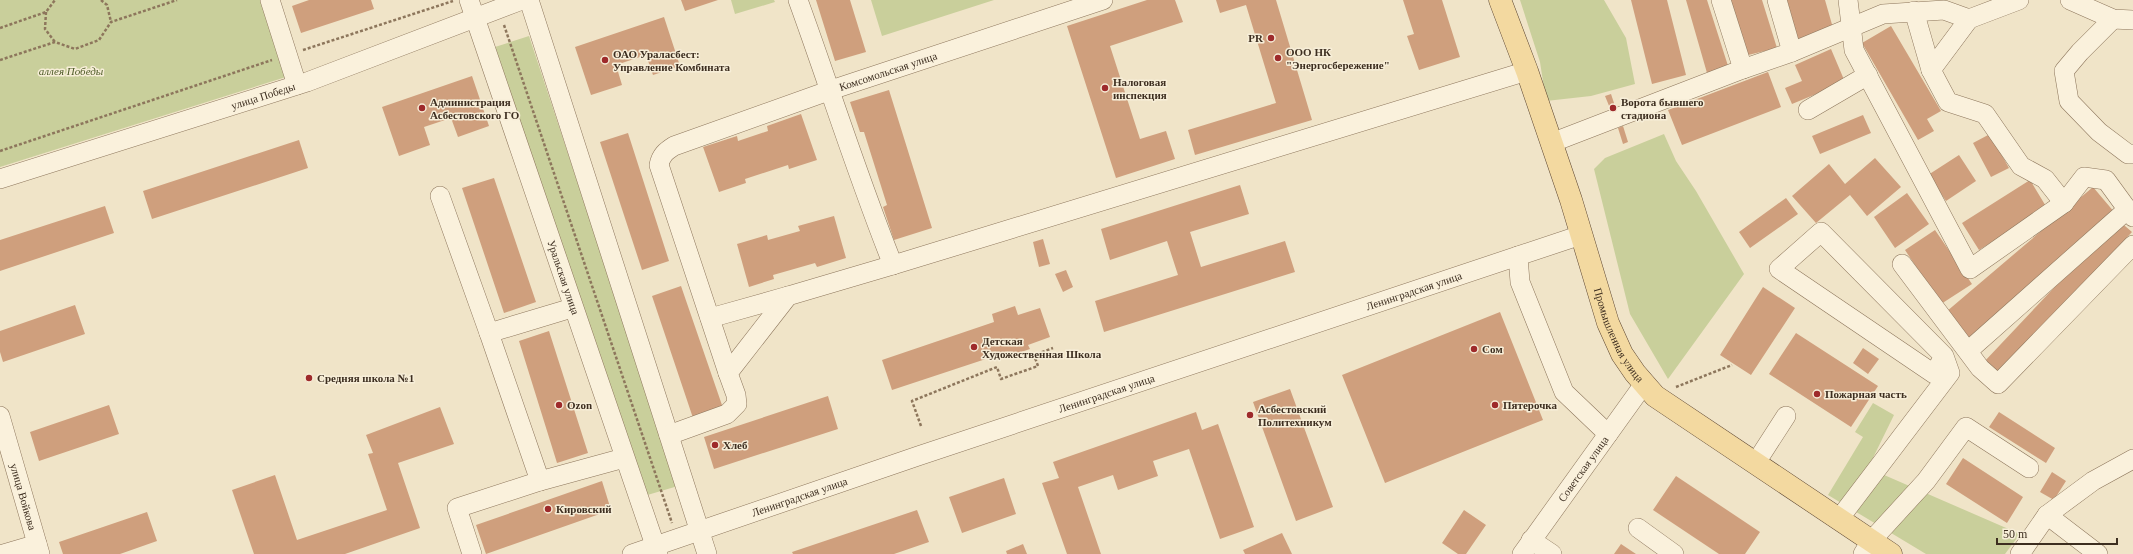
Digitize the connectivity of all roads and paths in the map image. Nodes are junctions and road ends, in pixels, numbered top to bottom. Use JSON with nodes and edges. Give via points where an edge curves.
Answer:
{"nodes":[{"id":1,"x":55,"y":0,"type":"edge"},
{"id":2,"x":101,"y":0,"type":"edge"},
{"id":3,"x":177,"y":0,"type":"edge"},
{"id":4,"x":270,"y":0,"type":"edge"},
{"id":5,"x":522,"y":0,"type":"edge"},
{"id":6,"x":529,"y":0,"type":"edge"},
{"id":7,"x":798,"y":0,"type":"edge"},
{"id":8,"x":1103,"y":0,"type":"edge"},
{"id":9,"x":1500,"y":0,"type":"edge"},
{"id":10,"x":1721,"y":0,"type":"edge"},
{"id":11,"x":1777,"y":0,"type":"edge"},
{"id":12,"x":1848,"y":0,"type":"edge"},
{"id":13,"x":2019,"y":0,"type":"edge"},
{"id":14,"x":2070,"y":0,"type":"edge"},
{"id":15,"x":466,"y":6,"type":"edge"},
{"id":16,"x":498,"y":9,"type":"junction"},
{"id":17,"x":1914,"y":11,"type":"junction"},
{"id":18,"x":46,"y":12,"type":"junction"},
{"id":19,"x":1969,"y":19,"type":"junction"},
{"id":20,"x":2113,"y":19,"type":"junction"},
{"id":21,"x":2133,"y":20,"type":"edge"},
{"id":22,"x":111,"y":22,"type":"junction"},
{"id":23,"x":0,"y":28,"type":"edge"},
{"id":24,"x":1851,"y":28,"type":"junction"},
{"id":25,"x":55,"y":42,"type":"junction"},
{"id":26,"x":1792,"y":52,"type":"junction"},
{"id":27,"x":288,"y":55,"type":"junction"},
{"id":28,"x":0,"y":60,"type":"edge"},
{"id":29,"x":1743,"y":69,"type":"junction"},
{"id":30,"x":1931,"y":70,"type":"junction"},
{"id":31,"x":1527,"y":71,"type":"junction"},
{"id":32,"x":1868,"y":75,"type":"junction"},
{"id":33,"x":297,"y":85,"type":"junction"},
{"id":34,"x":831,"y":90,"type":"junction"},
{"id":35,"x":1808,"y":110,"type":"dead end"},
{"id":36,"x":1551,"y":143,"type":"junction"},
{"id":37,"x":0,"y":151,"type":"edge"},
{"id":38,"x":2133,"y":154,"type":"edge"},
{"id":39,"x":0,"y":179,"type":"edge"},
{"id":40,"x":440,"y":196,"type":"dead end"},
{"id":41,"x":2064,"y":204,"type":"junction"},
{"id":42,"x":2131,"y":213,"type":"edge"},
{"id":43,"x":1581,"y":235,"type":"junction"},
{"id":44,"x":2133,"y":245,"type":"edge"},
{"id":45,"x":1518,"y":256,"type":"junction"},
{"id":46,"x":1902,"y":264,"type":"dead end"},
{"id":47,"x":893,"y":265,"type":"junction"},
{"id":48,"x":788,"y":296,"type":"junction"},
{"id":49,"x":572,"y":308,"type":"junction"},
{"id":50,"x":710,"y":318,"type":"junction"},
{"id":51,"x":488,"y":333,"type":"junction"},
{"id":52,"x":1053,"y":348,"type":"dead end"},
{"id":53,"x":1968,"y":351,"type":"junction"},
{"id":54,"x":1944,"y":356,"type":"junction"},
{"id":55,"x":1732,"y":365,"type":"dead end"},
{"id":56,"x":728,"y":373,"type":"junction"},
{"id":57,"x":1649,"y":390,"type":"junction"},
{"id":58,"x":0,"y":416,"type":"edge"},
{"id":59,"x":1786,"y":416,"type":"dead end"},
{"id":60,"x":921,"y":426,"type":"dead end"},
{"id":61,"x":1608,"y":434,"type":"junction"},
{"id":62,"x":669,"y":435,"type":"junction"},
{"id":63,"x":624,"y":458,"type":"junction"},
{"id":64,"x":2133,"y":459,"type":"edge"},
{"id":65,"x":1755,"y":464,"type":"junction"},
{"id":66,"x":2029,"y":468,"type":"dead end"},
{"id":67,"x":540,"y":481,"type":"junction"},
{"id":68,"x":2047,"y":515,"type":"junction"},
{"id":69,"x":1839,"y":519,"type":"junction"},
{"id":70,"x":1638,"y":528,"type":"dead end"},
{"id":71,"x":700,"y":531,"type":"junction"},
{"id":72,"x":677,"y":539,"type":"junction"},
{"id":73,"x":1527,"y":547,"type":"edge"},
{"id":74,"x":1867,"y":547,"type":"edge"},
{"id":75,"x":39,"y":549,"type":"edge"},
{"id":76,"x":656,"y":550,"type":"edge"},
{"id":77,"x":3,"y":554,"type":"edge"},
{"id":78,"x":472,"y":554,"type":"edge"},
{"id":79,"x":632,"y":554,"type":"edge"},
{"id":80,"x":707,"y":554,"type":"edge"},
{"id":81,"x":1552,"y":554,"type":"edge"},
{"id":82,"x":1674,"y":554,"type":"edge"},
{"id":83,"x":1891,"y":554,"type":"edge"},
{"id":84,"x":2020,"y":554,"type":"edge"},
{"id":85,"x":2098,"y":554,"type":"edge"}],
"edges":[{"from":1,"to":18,"type":"path"},
{"from":2,"to":22,"type":"path","via":[[107,5]]},
{"from":3,"to":22,"type":"path"},
{"from":4,"to":27,"type":"street"},
{"from":5,"to":16,"type":"street","name":"улица Победы"},
{"from":6,"to":62,"type":"street"},
{"from":7,"to":34,"type":"street"},
{"from":8,"to":34,"type":"street","name":"Комсомольская улица"},
{"from":9,"to":31,"type":"main road","name":"Промышленная улица"},
{"from":10,"to":29,"type":"street"},
{"from":11,"to":26,"type":"street"},
{"from":12,"to":24,"type":"street"},
{"from":13,"to":19,"type":"street"},
{"from":14,"to":20,"type":"street"},
{"from":15,"to":16,"type":"street","name":"улица Победы"},
{"from":15,"to":27,"type":"path"},
{"from":15,"to":33,"type":"street","name":"улица Победы"},
{"from":15,"to":49,"type":"street","name":"Уральская улица"},
{"from":16,"to":72,"type":"path"},
{"from":17,"to":19,"type":"street","via":[[1944,10]]},
{"from":17,"to":24,"type":"street","via":[[1883,14]]},
{"from":17,"to":30,"type":"street"},
{"from":18,"to":23,"type":"path"},
{"from":18,"to":25,"type":"path","via":[[45,29]]},
{"from":19,"to":30,"type":"street"},
{"from":20,"to":21,"type":"street"},
{"from":20,"to":38,"type":"street","via":[[2064,72],[2069,101],[2099,132],[2128,154]]},
{"from":22,"to":25,"type":"path","via":[[99,40],[74,49]]},
{"from":24,"to":26,"type":"street"},
{"from":24,"to":32,"type":"street","via":[[1854,50]]},
{"from":25,"to":28,"type":"path"},
{"from":26,"to":29,"type":"street"},
{"from":27,"to":33,"type":"street"},
{"from":27,"to":37,"type":"path"},
{"from":29,"to":36,"type":"street"},
{"from":30,"to":41,"type":"street","via":[[1948,102],[1985,114],[2021,166],[2045,179]]},
{"from":31,"to":36,"type":"main road","name":"Промышленная улица"},
{"from":31,"to":47,"type":"street"},
{"from":32,"to":35,"type":"street"},
{"from":32,"to":41,"type":"street","via":[[1970,269]]},
{"from":33,"to":39,"type":"street","name":"улица Победы"},
{"from":34,"to":47,"type":"street","via":[[864,192]]},
{"from":34,"to":50,"type":"street","name":"Комсомольская улица","via":[[674,146],[666,150],[661,158],[659,165]]},
{"from":36,"to":43,"type":"main road","name":"Промышленная улица"},
{"from":40,"to":51,"type":"street"},
{"from":41,"to":42,"type":"street","via":[[2084,177],[2106,180]]},
{"from":42,"to":53,"type":"street"},
{"from":43,"to":45,"type":"street","name":"Ленинградская улица"},
{"from":43,"to":57,"type":"main road","name":"Промышленная улица","via":[[1608,323],[1622,354]]},
{"from":44,"to":53,"type":"street","via":[[1998,384],[1980,368]]},
{"from":45,"to":61,"type":"street","via":[[1520,282],[1564,392]]},
{"from":45,"to":71,"type":"street","name":"Ленинградская улица"},
{"from":46,"to":53,"type":"street"},
{"from":47,"to":48,"type":"street"},
{"from":48,"to":50,"type":"street"},
{"from":48,"to":56,"type":"street"},
{"from":49,"to":51,"type":"street"},
{"from":49,"to":63,"type":"street","name":"Уральская улица"},
{"from":50,"to":56,"type":"street"},
{"from":51,"to":67,"type":"street"},
{"from":52,"to":60,"type":"path","via":[[1034,355],[1038,366],[1001,379],[997,367],[912,401]]},
{"from":54,"to":54,"type":"street","via":[[1821,232],[1779,269],[1934,374]]},
{"from":54,"to":69,"type":"street","via":[[1950,373]]},
{"from":55,"to":57,"type":"path"},
{"from":56,"to":62,"type":"street","via":[[736,395],[736,404],[727,414]]},
{"from":57,"to":61,"type":"street","name":"Советская улица"},
{"from":57,"to":65,"type":"main road","name":"Промышленная улица"},
{"from":58,"to":75,"type":"street","name":"улица Войкова"},
{"from":59,"to":65,"type":"street"},
{"from":61,"to":73,"type":"street","name":"Советская улица"},
{"from":62,"to":71,"type":"street"},
{"from":63,"to":67,"type":"street"},
{"from":63,"to":76,"type":"street","name":"Уральская улица"},
{"from":64,"to":68,"type":"street","via":[[2094,481]]},
{"from":65,"to":69,"type":"main road","name":"Промышленная улица"},
{"from":66,"to":74,"type":"street","via":[[1966,427],[1926,481]]},
{"from":67,"to":78,"type":"street","via":[[457,508]]},
{"from":68,"to":84,"type":"street"},
{"from":68,"to":85,"type":"street"},
{"from":69,"to":74,"type":"main road","name":"Промышленная улица"},
{"from":70,"to":82,"type":"street"},
{"from":71,"to":72,"type":"street","name":"Ленинградская улица"},
{"from":71,"to":80,"type":"street"},
{"from":72,"to":76,"type":"street","name":"Ленинградская улица"},
{"from":73,"to":81,"type":"street"},
{"from":74,"to":83,"type":"main road","name":"Промышленная улица"},
{"from":75,"to":77,"type":"street"},
{"from":76,"to":79,"type":"street","name":"Ленинградская улица"}]}
